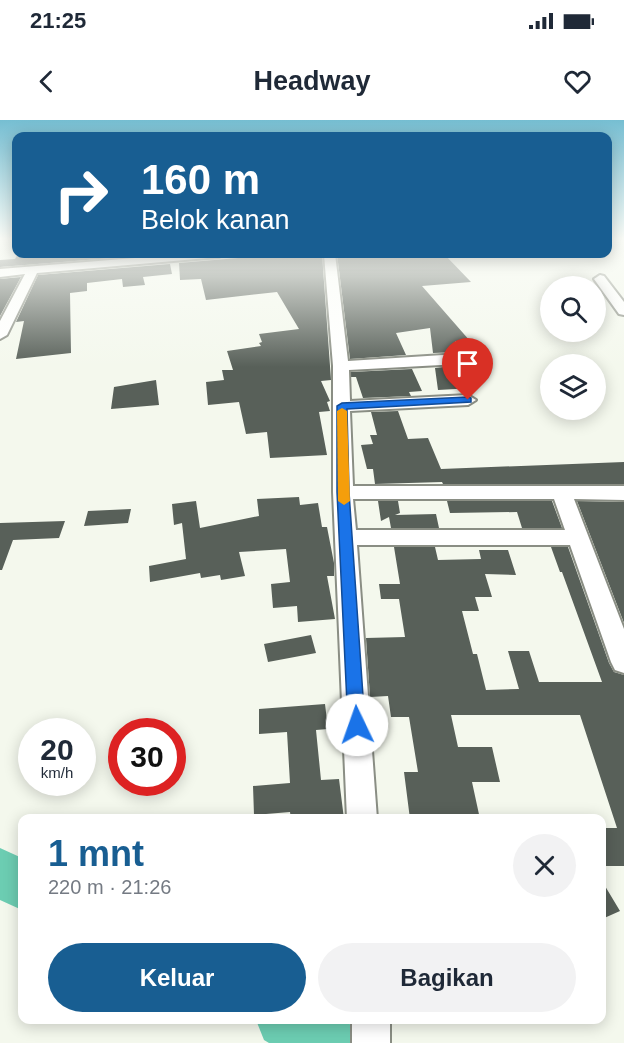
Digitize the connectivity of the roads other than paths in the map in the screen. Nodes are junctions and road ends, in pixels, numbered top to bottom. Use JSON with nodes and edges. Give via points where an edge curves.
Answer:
{"nodes":[{"id":1,"x":27,"y":281,"type":"edge"},
{"id":2,"x":332,"y":281,"type":"edge"},
{"id":3,"x":606,"y":286,"type":"edge"},
{"id":4,"x":622,"y":306,"type":"edge"},
{"id":5,"x":0,"y":335,"type":"edge"},
{"id":6,"x":459,"y":359,"type":"dead end"},
{"id":7,"x":341,"y":366,"type":"junction"},
{"id":8,"x":468,"y":400,"type":"dead end"},
{"id":9,"x":342,"y":406,"type":"junction"},
{"id":10,"x":343,"y":492,"type":"junction"},
{"id":11,"x":561,"y":492,"type":"junction"},
{"id":12,"x":624,"y":493,"type":"edge"},
{"id":13,"x":576,"y":537,"type":"junction"},
{"id":14,"x":346,"y":538,"type":"junction"},
{"id":15,"x":617,"y":627,"type":"edge"},
{"id":16,"x":624,"y":662,"type":"edge"},
{"id":17,"x":362,"y":814,"type":"edge"},
{"id":18,"x":371,"y":1024,"type":"edge"},
{"id":19,"x":371,"y":1043,"type":"edge"}],
"edges":[{"from":1,"to":5,"type":"street"},
{"from":2,"to":7,"type":"street"},
{"from":3,"to":4,"type":"street"},
{"from":6,"to":7,"type":"street"},
{"from":7,"to":9,"type":"street"},
{"from":8,"to":9,"type":"street"},
{"from":9,"to":10,"type":"street"},
{"from":10,"to":11,"type":"street"},
{"from":10,"to":14,"type":"street"},
{"from":11,"to":12,"type":"street"},
{"from":11,"to":13,"type":"street"},
{"from":13,"to":14,"type":"street"},
{"from":13,"to":15,"type":"street"},
{"from":14,"to":17,"type":"street"},
{"from":15,"to":16,"type":"street"},
{"from":18,"to":19,"type":"street"}]}
